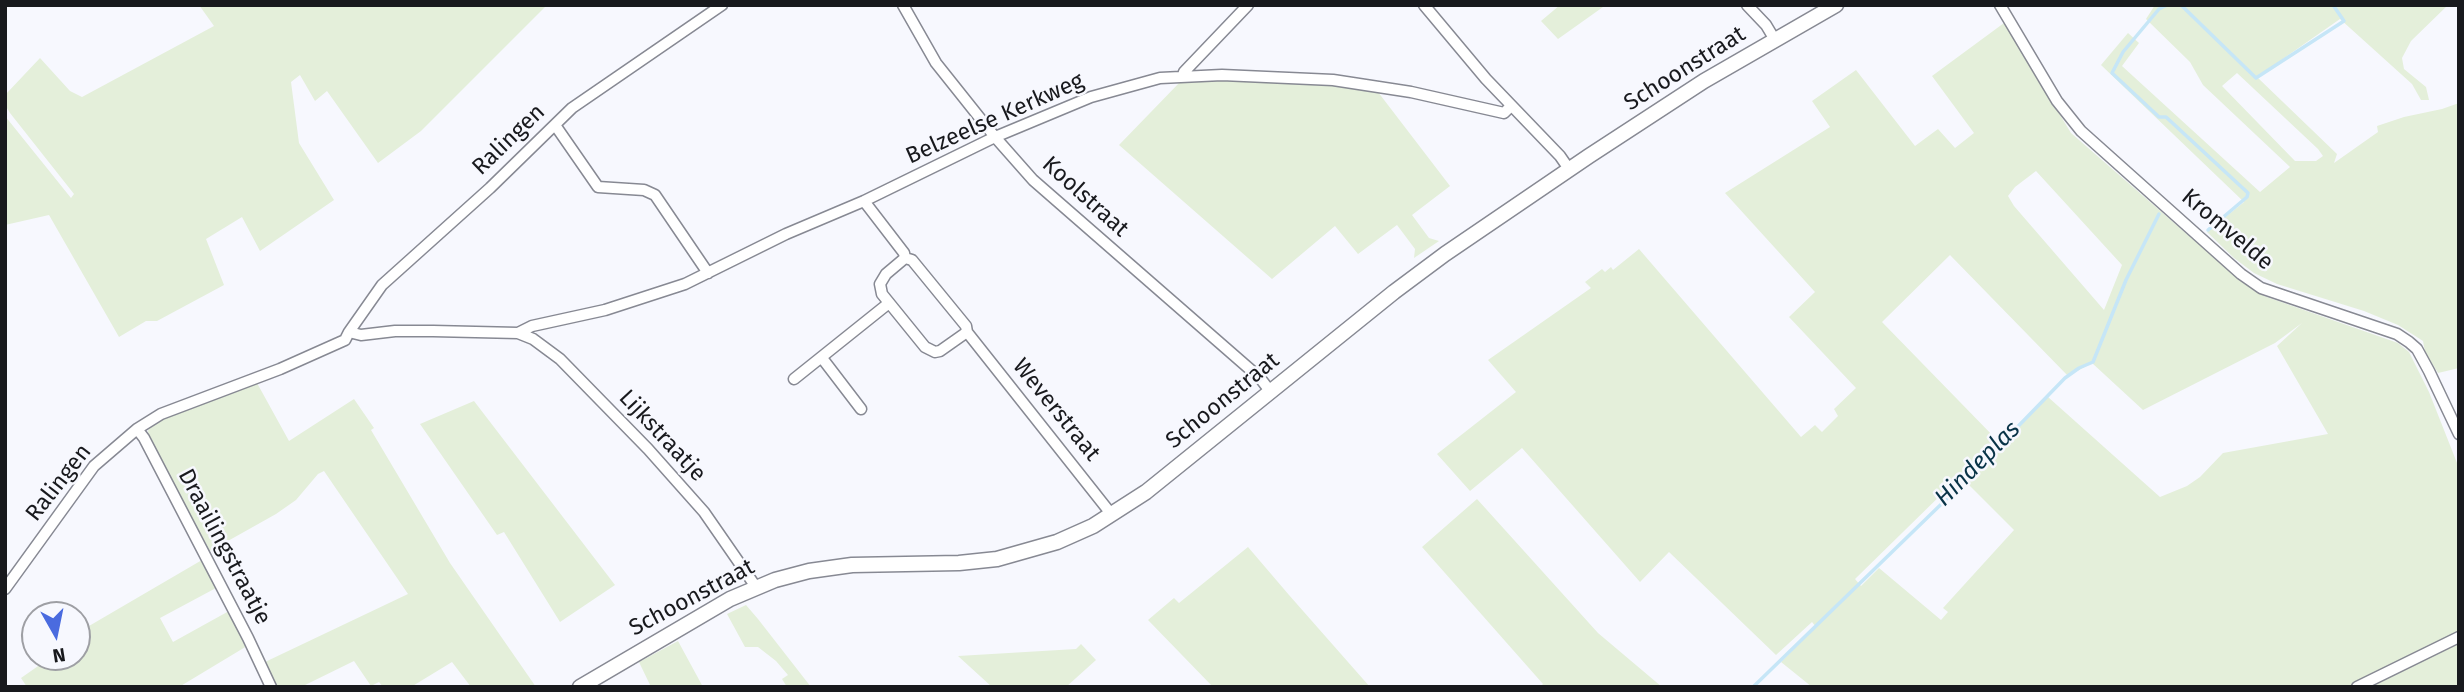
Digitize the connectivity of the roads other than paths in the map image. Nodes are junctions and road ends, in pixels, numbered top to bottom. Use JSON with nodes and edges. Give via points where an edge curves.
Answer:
{"nodes":[{"id":1,"x":722,"y":5,"type":"edge"},
{"id":2,"x":903,"y":5,"type":"edge"},
{"id":3,"x":1248,"y":5,"type":"edge"},
{"id":4,"x":1424,"y":5,"type":"edge"},
{"id":5,"x":1747,"y":5,"type":"edge"},
{"id":6,"x":1836,"y":5,"type":"edge"},
{"id":7,"x":2000,"y":5,"type":"edge"},
{"id":8,"x":1775,"y":40,"type":"junction"},
{"id":9,"x":1183,"y":75,"type":"junction"},
{"id":10,"x":1511,"y":106,"type":"junction"},
{"id":11,"x":555,"y":125,"type":"junction"},
{"id":12,"x":995,"y":137,"type":"junction"},
{"id":13,"x":1569,"y":169,"type":"junction"},
{"id":14,"x":864,"y":201,"type":"junction"},
{"id":15,"x":905,"y":258,"type":"junction"},
{"id":16,"x":708,"y":273,"type":"junction"},
{"id":17,"x":890,"y":303,"type":"junction"},
{"id":18,"x":349,"y":332,"type":"junction"},
{"id":19,"x":967,"y":332,"type":"junction"},
{"id":20,"x":518,"y":333,"type":"junction"},
{"id":21,"x":822,"y":359,"type":"junction"},
{"id":22,"x":794,"y":379,"type":"dead end"},
{"id":23,"x":1270,"y":391,"type":"junction"},
{"id":24,"x":861,"y":409,"type":"dead end"},
{"id":25,"x":137,"y":429,"type":"junction"},
{"id":26,"x":2459,"y":434,"type":"edge"},
{"id":27,"x":1112,"y":515,"type":"junction"},
{"id":28,"x":755,"y":587,"type":"junction"},
{"id":29,"x":5,"y":589,"type":"edge"},
{"id":30,"x":2459,"y":637,"type":"edge"},
{"id":31,"x":271,"y":687,"type":"edge"},
{"id":32,"x":580,"y":687,"type":"edge"},
{"id":33,"x":2357,"y":687,"type":"edge"}],
"edges":[{"from":1,"to":11,"type":"street","name":"Ralingen","via":[[572,108]]},
{"from":2,"to":12,"type":"street","name":"Koolstraat","via":[[936,63]]},
{"from":3,"to":9,"type":"street"},
{"from":4,"to":10,"type":"street"},
{"from":5,"to":8,"type":"street"},
{"from":6,"to":8,"type":"street","name":"Schoonstraat"},
{"from":7,"to":26,"type":"street","name":"Kromvelde","via":[[2057,101],[2081,131],[2260,288],[2409,342],[2429,370]]},
{"from":8,"to":13,"type":"street","name":"Schoonstraat","via":[[1704,80]]},
{"from":9,"to":10,"type":"street","name":"Belzeelse Kerkweg","via":[[1333,80],[1504,113]]},
{"from":9,"to":12,"type":"street","name":"Belzeelse Kerkweg","via":[[1091,97]]},
{"from":10,"to":13,"type":"street"},
{"from":11,"to":16,"type":"street","via":[[598,187],[655,195]]},
{"from":11,"to":18,"type":"street","name":"Ralingen","via":[[382,285]]},
{"from":12,"to":14,"type":"street","name":"Belzeelse Kerkweg"},
{"from":12,"to":23,"type":"street","name":"Koolstraat","via":[[1047,193]]},
{"from":13,"to":23,"type":"street","name":"Schoonstraat","via":[[1422,271]]},
{"from":14,"to":15,"type":"street","name":"Weverstraat"},
{"from":14,"to":16,"type":"street","name":"Belzeelse Kerkweg"},
{"from":15,"to":17,"type":"street","via":[[880,284]]},
{"from":15,"to":19,"type":"street","name":"Weverstraat","via":[[912,260]]},
{"from":16,"to":20,"type":"street","name":"Belzeelse Kerkweg","via":[[632,302]]},
{"from":17,"to":19,"type":"street","via":[[930,350],[940,351]]},
{"from":17,"to":21,"type":"street"},
{"from":18,"to":20,"type":"street"},
{"from":18,"to":25,"type":"street","name":"Ralingen","via":[[345,340],[161,414]]},
{"from":19,"to":27,"type":"street","name":"Weverstraat"},
{"from":20,"to":28,"type":"street","name":"Lijkstraatje","via":[[559,359],[648,449],[704,512]]},
{"from":21,"to":22,"type":"street"},
{"from":21,"to":24,"type":"street"},
{"from":23,"to":27,"type":"street","name":"Schoonstraat"},
{"from":25,"to":29,"type":"street","name":"Ralingen","via":[[94,466]]},
{"from":25,"to":31,"type":"street","name":"Draailingstraatje"},
{"from":27,"to":28,"type":"street","name":"Schoonstraat","via":[[1057,542],[998,559],[852,565],[809,571]]},
{"from":28,"to":32,"type":"street","name":"Schoonstraat"},
{"from":30,"to":33,"type":"street"}]}
